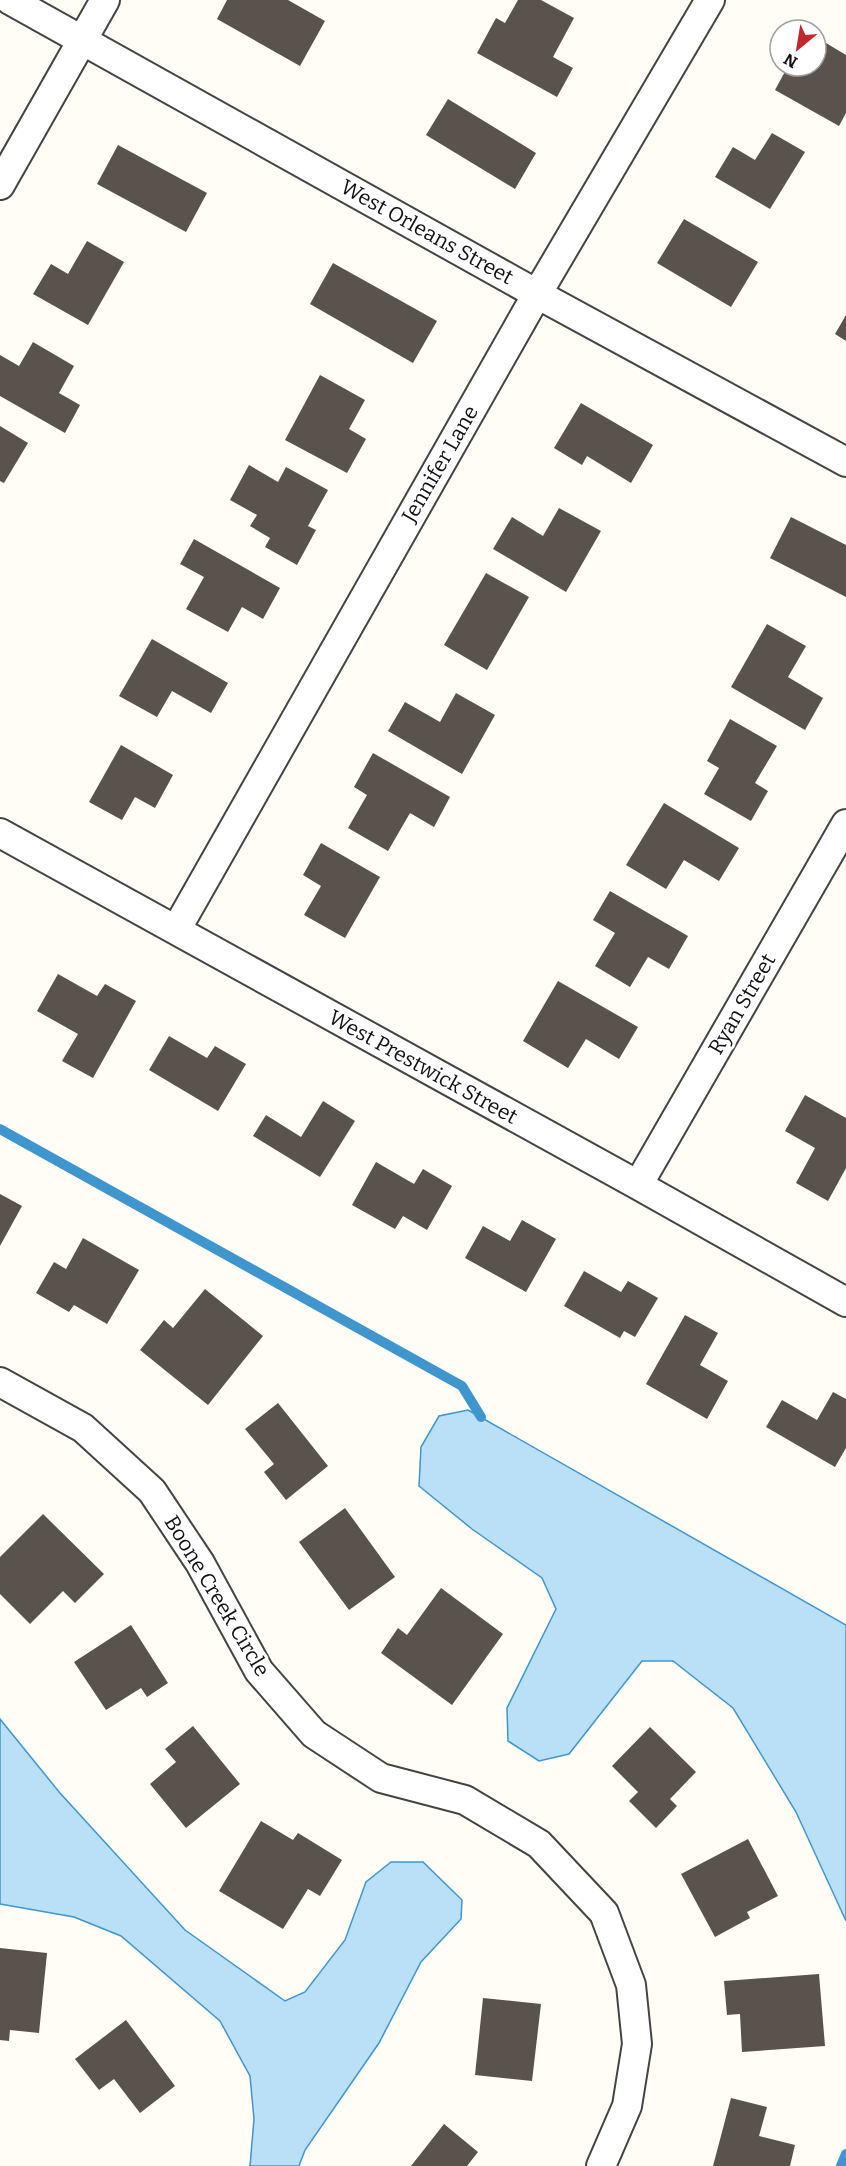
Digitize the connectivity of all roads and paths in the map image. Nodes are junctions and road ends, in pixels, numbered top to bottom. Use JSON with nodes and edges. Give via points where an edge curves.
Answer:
{"nodes":[{"id":1,"x":10,"y":0,"type":"edge"},
{"id":2,"x":105,"y":0,"type":"edge"},
{"id":3,"x":710,"y":0,"type":"edge"},
{"id":4,"x":83,"y":39,"type":"junction"},
{"id":5,"x":0,"y":185,"type":"edge"},
{"id":6,"x":537,"y":294,"type":"junction"},
{"id":7,"x":846,"y":462,"type":"edge"},
{"id":8,"x":846,"y":824,"type":"edge"},
{"id":9,"x":0,"y":833,"type":"edge"},
{"id":10,"x":176,"y":930,"type":"junction"},
{"id":11,"x":638,"y":1185,"type":"junction"},
{"id":12,"x":846,"y":1302,"type":"edge"},
{"id":13,"x":0,"y":1382,"type":"edge"},
{"id":14,"x":601,"y":2166,"type":"edge"}],
"edges":[{"from":1,"to":4,"type":"street","name":"West Orleans Street"},
{"from":2,"to":4,"type":"street"},
{"from":3,"to":6,"type":"street","name":"Jennifer Lane"},
{"from":4,"to":5,"type":"street"},
{"from":4,"to":6,"type":"street","name":"West Orleans Street"},
{"from":6,"to":7,"type":"street","name":"West Orleans Street"},
{"from":6,"to":10,"type":"street","name":"Jennifer Lane"},
{"from":8,"to":11,"type":"street","name":"Ryan Street"},
{"from":9,"to":10,"type":"street","name":"West Prestwick Street"},
{"from":10,"to":11,"type":"street","name":"West Prestwick Street"},
{"from":11,"to":12,"type":"street","name":"West Prestwick Street"},
{"from":13,"to":14,"type":"street","name":"Boone Creek Circle","via":[[83,1428],[152,1491],[200,1563],[259,1671],[314,1734],[381,1778],[465,1800],[538,1844],[604,1913],[631,1984],[637,2044],[627,2106]]}]}
